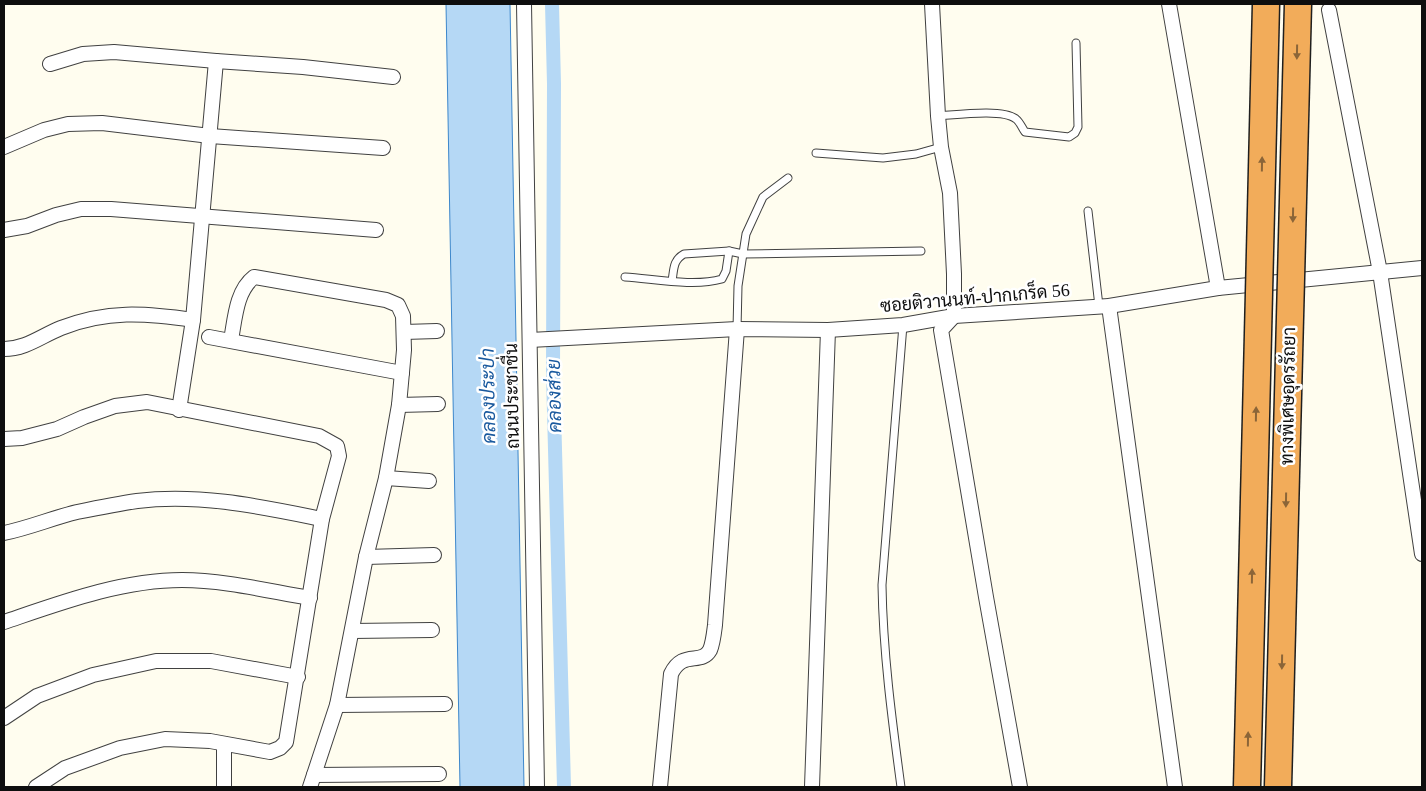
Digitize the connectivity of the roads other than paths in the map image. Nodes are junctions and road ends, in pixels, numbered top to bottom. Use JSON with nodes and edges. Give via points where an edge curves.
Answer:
{"nodes":[{"id":1,"x":524,"y":4,"type":"edge"},
{"id":2,"x":932,"y":4,"type":"edge"},
{"id":3,"x":1169,"y":4,"type":"edge"},
{"id":4,"x":1266,"y":4,"type":"edge"},
{"id":5,"x":1298,"y":4,"type":"edge"},
{"id":6,"x":1329,"y":10,"type":"dead end"},
{"id":7,"x":1076,"y":43,"type":"dead end"},
{"id":8,"x":216,"y":61,"type":"junction"},
{"id":9,"x":50,"y":64,"type":"dead end"},
{"id":10,"x":393,"y":77,"type":"dead end"},
{"id":11,"x":938,"y":116,"type":"junction"},
{"id":12,"x":210,"y":136,"type":"junction"},
{"id":13,"x":4,"y":147,"type":"edge"},
{"id":14,"x":941,"y":147,"type":"junction"},
{"id":15,"x":383,"y":148,"type":"dead end"},
{"id":16,"x":816,"y":153,"type":"dead end"},
{"id":17,"x":788,"y":178,"type":"dead end"},
{"id":18,"x":1088,"y":211,"type":"dead end"},
{"id":19,"x":201,"y":216,"type":"junction"},
{"id":20,"x":4,"y":230,"type":"edge"},
{"id":21,"x":376,"y":230,"type":"dead end"},
{"id":22,"x":729,"y":251,"type":"junction"},
{"id":23,"x":921,"y":251,"type":"dead end"},
{"id":24,"x":743,"y":254,"type":"junction"},
{"id":25,"x":1422,"y":268,"type":"edge"},
{"id":26,"x":1380,"y":272,"type":"junction"},
{"id":27,"x":625,"y":277,"type":"dead end"},
{"id":28,"x":672,"y":280,"type":"junction"},
{"id":29,"x":1218,"y":288,"type":"junction"},
{"id":30,"x":1104,"y":306,"type":"junction"},
{"id":31,"x":954,"y":316,"type":"junction"},
{"id":32,"x":193,"y":320,"type":"junction"},
{"id":33,"x":903,"y":325,"type":"junction"},
{"id":34,"x":737,"y":329,"type":"junction"},
{"id":35,"x":828,"y":330,"type":"junction"},
{"id":36,"x":437,"y":331,"type":"dead end"},
{"id":37,"x":404,"y":332,"type":"junction"},
{"id":38,"x":208,"y":336,"type":"dead end"},
{"id":39,"x":231,"y":340,"type":"junction"},
{"id":40,"x":530,"y":340,"type":"junction"},
{"id":41,"x":4,"y":349,"type":"edge"},
{"id":42,"x":402,"y":373,"type":"junction"},
{"id":43,"x":438,"y":404,"type":"dead end"},
{"id":44,"x":400,"y":405,"type":"junction"},
{"id":45,"x":179,"y":410,"type":"junction"},
{"id":46,"x":4,"y":439,"type":"edge"},
{"id":47,"x":386,"y":478,"type":"junction"},
{"id":48,"x":429,"y":481,"type":"dead end"},
{"id":49,"x":322,"y":519,"type":"junction"},
{"id":50,"x":4,"y":533,"type":"edge"},
{"id":51,"x":1422,"y":554,"type":"edge"},
{"id":52,"x":434,"y":555,"type":"dead end"},
{"id":53,"x":366,"y":557,"type":"junction"},
{"id":54,"x":310,"y":598,"type":"junction"},
{"id":55,"x":4,"y":622,"type":"edge"},
{"id":56,"x":432,"y":630,"type":"dead end"},
{"id":57,"x":352,"y":631,"type":"junction"},
{"id":58,"x":298,"y":677,"type":"junction"},
{"id":59,"x":445,"y":704,"type":"dead end"},
{"id":60,"x":337,"y":705,"type":"junction"},
{"id":61,"x":4,"y":718,"type":"edge"},
{"id":62,"x":224,"y":744,"type":"junction"},
{"id":63,"x":439,"y":774,"type":"dead end"},
{"id":64,"x":312,"y":781,"type":"edge"},
{"id":65,"x":36,"y":787,"type":"edge"},
{"id":66,"x":224,"y":787,"type":"edge"},
{"id":67,"x":537,"y":787,"type":"edge"},
{"id":68,"x":660,"y":787,"type":"edge"},
{"id":69,"x":812,"y":787,"type":"edge"},
{"id":70,"x":900,"y":787,"type":"edge"},
{"id":71,"x":1020,"y":787,"type":"edge"},
{"id":72,"x":1175,"y":787,"type":"edge"},
{"id":73,"x":1247,"y":787,"type":"edge"},
{"id":74,"x":1278,"y":787,"type":"edge"}],
"edges":[{"from":1,"to":40,"type":"street","name":"ถนนประชาชื่น"},
{"from":2,"to":11,"type":"street"},
{"from":3,"to":29,"type":"street"},
{"from":73,"to":4,"type":"highway","name":"ทางพิเศษอุดรรัถยา","one_way":true,"bridge":true},
{"from":5,"to":74,"type":"highway","name":"ทางพิเศษอุดรรัถยา","one_way":true,"bridge":true},
{"from":6,"to":26,"type":"street"},
{"from":7,"to":11,"type":"lane","via":[[1078,127],[1075,133],[1069,136],[1025,132],[1016,119],[986,112]]},
{"from":8,"to":9,"type":"street","via":[[114,52],[83,54]]},
{"from":8,"to":10,"type":"street"},
{"from":8,"to":12,"type":"street"},
{"from":11,"to":14,"type":"street"},
{"from":12,"to":13,"type":"street","via":[[102,123],[68,124]]},
{"from":12,"to":15,"type":"street"},
{"from":12,"to":19,"type":"street"},
{"from":14,"to":16,"type":"lane","via":[[883,158]]},
{"from":14,"to":31,"type":"street","via":[[950,193]]},
{"from":17,"to":24,"type":"lane","via":[[762,197],[746,234]]},
{"from":18,"to":30,"type":"lane"},
{"from":19,"to":20,"type":"street","via":[[111,208],[81,209]]},
{"from":19,"to":21,"type":"street"},
{"from":19,"to":32,"type":"street"},
{"from":22,"to":24,"type":"lane"},
{"from":22,"to":28,"type":"lane","via":[[684,254],[674,263]]},
{"from":22,"to":28,"type":"lane","via":[[722,279]]},
{"from":23,"to":24,"type":"lane"},
{"from":24,"to":34,"type":"lane"},
{"from":25,"to":26,"type":"street","name":"ซอยติวานนท์-ปากเกร็ด 56"},
{"from":26,"to":29,"type":"street","name":"ซอยติวานนท์-ปากเกร็ด 56"},
{"from":26,"to":51,"type":"street"},
{"from":27,"to":28,"type":"lane"},
{"from":29,"to":30,"type":"street","name":"ซอยติวานนท์-ปากเกร็ด 56"},
{"from":30,"to":31,"type":"street","name":"ซอยติวานนท์-ปากเกร็ด 56"},
{"from":30,"to":72,"type":"street"},
{"from":31,"to":33,"type":"street","name":"ซอยติวานนท์-ปากเกร็ด 56"},
{"from":31,"to":71,"type":"street","via":[[941,330]]},
{"from":32,"to":41,"type":"street","via":[[128,314],[90,319],[60,328],[15,349]]},
{"from":32,"to":45,"type":"street"},
{"from":33,"to":35,"type":"street","name":"ซอยติวานนท์-ปากเกร็ด 56"},
{"from":33,"to":70,"type":"lane","via":[[882,585],[889,695]]},
{"from":34,"to":35,"type":"street","name":"ซอยติวานนท์-ปากเกร็ด 56"},
{"from":34,"to":40,"type":"street","name":"ซอยติวานนท์-ปากเกร็ด 56"},
{"from":34,"to":68,"type":"street","via":[[714,632],[709,650],[703,657],[681,660],[671,674]]},
{"from":35,"to":69,"type":"street"},
{"from":36,"to":37,"type":"street"},
{"from":37,"to":39,"type":"street","via":[[398,305],[386,300],[254,277],[245,283]]},
{"from":37,"to":42,"type":"street"},
{"from":38,"to":39,"type":"street"},
{"from":39,"to":42,"type":"street"},
{"from":40,"to":67,"type":"street","name":"ถนนประชาชื่น"},
{"from":42,"to":44,"type":"street"},
{"from":43,"to":44,"type":"street"},
{"from":44,"to":47,"type":"street"},
{"from":45,"to":46,"type":"street","via":[[148,402],[115,406],[57,429]]},
{"from":45,"to":49,"type":"street","via":[[319,436],[337,446],[339,456]]},
{"from":47,"to":48,"type":"street"},
{"from":47,"to":53,"type":"street"},
{"from":49,"to":50,"type":"street","via":[[240,503],[182,499],[138,501],[76,513]]},
{"from":49,"to":54,"type":"street"},
{"from":52,"to":53,"type":"street"},
{"from":53,"to":57,"type":"street"},
{"from":54,"to":55,"type":"street","via":[[182,580],[141,584],[74,598]]},
{"from":54,"to":58,"type":"street"},
{"from":56,"to":57,"type":"street"},
{"from":57,"to":60,"type":"street"},
{"from":58,"to":61,"type":"street","via":[[211,661],[156,661],[93,675],[37,696]]},
{"from":58,"to":62,"type":"street","via":[[286,742],[280,748],[270,752]]},
{"from":59,"to":60,"type":"street"},
{"from":60,"to":64,"type":"street"},
{"from":62,"to":65,"type":"street","via":[[164,739],[120,748],[65,768]]},
{"from":62,"to":66,"type":"street"},
{"from":63,"to":64,"type":"street"}]}
